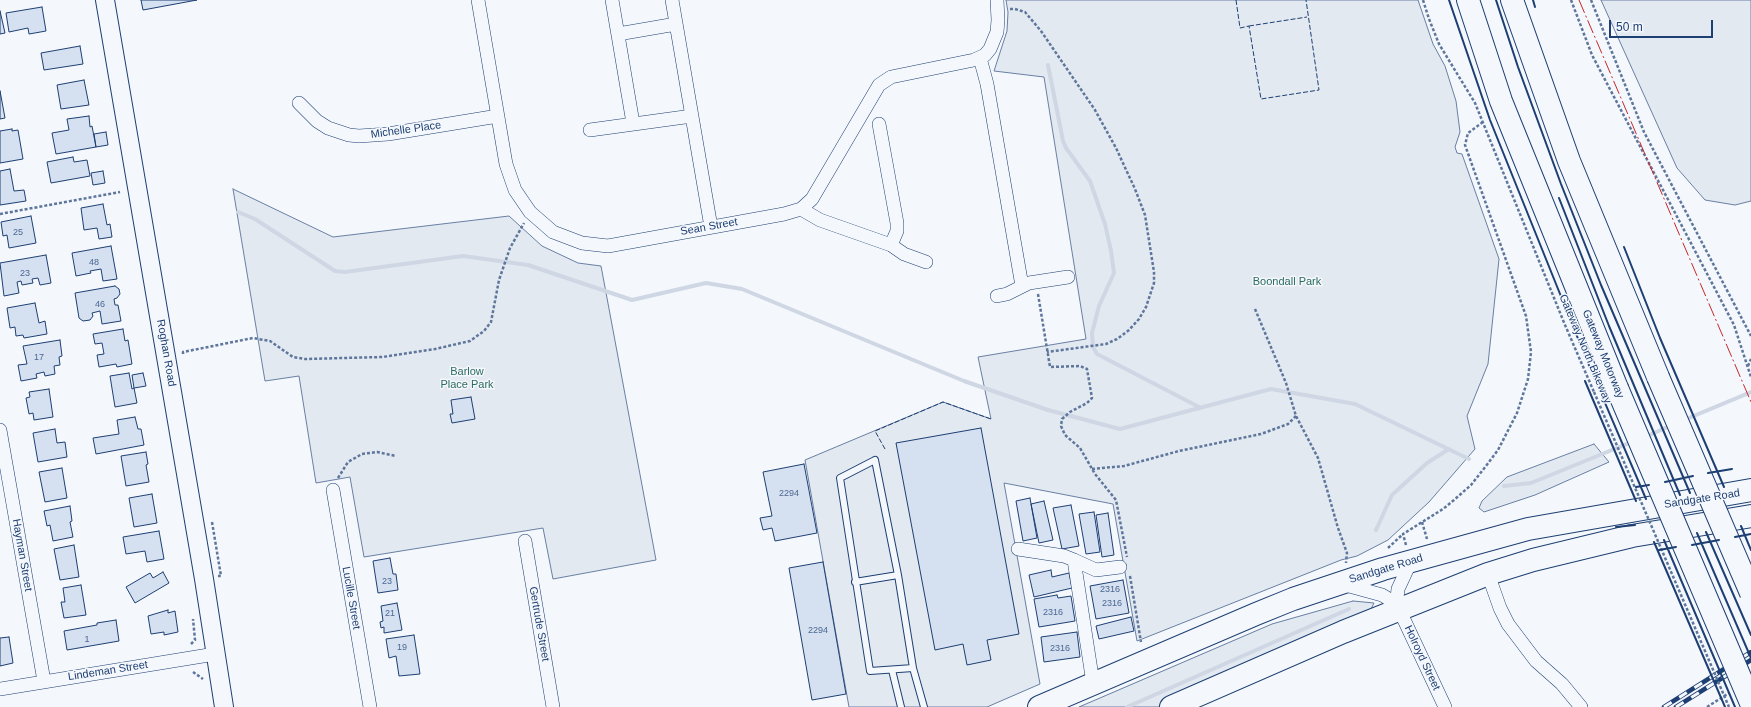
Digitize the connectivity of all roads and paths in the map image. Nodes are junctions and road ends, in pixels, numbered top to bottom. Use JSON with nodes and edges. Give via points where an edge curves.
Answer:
{"nodes":[{"id":1,"x":105,"y":0,"type":"edge"},
{"id":2,"x":478,"y":0,"type":"edge"},
{"id":3,"x":612,"y":0,"type":"edge"},
{"id":4,"x":672,"y":0,"type":"edge"},
{"id":5,"x":1424,"y":0,"type":"edge"},
{"id":6,"x":1468,"y":0,"type":"edge"},
{"id":7,"x":1512,"y":0,"type":"edge"},
{"id":8,"x":1571,"y":0,"type":"edge"},
{"id":9,"x":1591,"y":0,"type":"edge"},
{"id":10,"x":998,"y":5,"type":"edge"},
{"id":11,"x":676,"y":24,"type":"junction"},
{"id":12,"x":618,"y":34,"type":"junction"},
{"id":13,"x":980,"y":58,"type":"junction"},
{"id":14,"x":299,"y":103,"type":"dead end"},
{"id":15,"x":498,"y":116,"type":"junction"},
{"id":16,"x":692,"y":116,"type":"junction"},
{"id":17,"x":1483,"y":122,"type":"junction"},
{"id":18,"x":633,"y":123,"type":"junction"},
{"id":19,"x":879,"y":124,"type":"dead end"},
{"id":20,"x":590,"y":130,"type":"dead end"},
{"id":21,"x":120,"y":192,"type":"dead end"},
{"id":22,"x":801,"y":209,"type":"junction"},
{"id":23,"x":530,"y":212,"type":"junction"},
{"id":24,"x":0,"y":214,"type":"edge"},
{"id":25,"x":711,"y":227,"type":"junction"},
{"id":26,"x":891,"y":245,"type":"junction"},
{"id":27,"x":926,"y":262,"type":"dead end"},
{"id":28,"x":1068,"y":277,"type":"dead end"},
{"id":29,"x":1036,"y":282,"type":"junction"},
{"id":30,"x":1022,"y":286,"type":"junction"},
{"id":31,"x":997,"y":296,"type":"dead end"},
{"id":32,"x":1254,"y":309,"type":"dead end"},
{"id":33,"x":1751,"y":336,"type":"edge"},
{"id":34,"x":1048,"y":352,"type":"junction"},
{"id":35,"x":1751,"y":359,"type":"edge"},
{"id":36,"x":184,"y":360,"type":"dead end"},
{"id":37,"x":1748,"y":366,"type":"junction"},
{"id":38,"x":1751,"y":377,"type":"edge"},
{"id":39,"x":1296,"y":416,"type":"junction"},
{"id":40,"x":0,"y":430,"type":"edge"},
{"id":41,"x":396,"y":456,"type":"dead end"},
{"id":42,"x":1092,"y":469,"type":"junction"},
{"id":43,"x":333,"y":490,"type":"joint"},
{"id":44,"x":1751,"y":490,"type":"edge"},
{"id":45,"x":210,"y":514,"type":"dead end"},
{"id":46,"x":1751,"y":516,"type":"edge"},
{"id":47,"x":525,"y":541,"type":"dead end"},
{"id":48,"x":1018,"y":549,"type":"dead end"},
{"id":49,"x":1409,"y":556,"type":"junction"},
{"id":50,"x":1074,"y":560,"type":"junction"},
{"id":51,"x":1126,"y":566,"type":"junction"},
{"id":52,"x":1343,"y":574,"type":"junction"},
{"id":53,"x":1488,"y":574,"type":"junction"},
{"id":54,"x":221,"y":576,"type":"dead end"},
{"id":55,"x":898,"y":576,"type":"junction"},
{"id":56,"x":855,"y":582,"type":"junction"},
{"id":57,"x":1751,"y":593,"type":"edge"},
{"id":58,"x":1400,"y":609,"type":"junction"},
{"id":59,"x":193,"y":618,"type":"dead end"},
{"id":60,"x":1142,"y":642,"type":"dead end"},
{"id":61,"x":185,"y":648,"type":"dead end"},
{"id":62,"x":216,"y":654,"type":"junction"},
{"id":63,"x":188,"y":668,"type":"dead end"},
{"id":64,"x":913,"y":668,"type":"junction"},
{"id":65,"x":892,"y":670,"type":"junction"},
{"id":66,"x":44,"y":681,"type":"junction"},
{"id":67,"x":1093,"y":683,"type":"junction"},
{"id":68,"x":204,"y":686,"type":"dead end"},
{"id":69,"x":0,"y":689,"type":"edge"},
{"id":70,"x":1751,"y":703,"type":"edge"},
{"id":71,"x":224,"y":707,"type":"edge"},
{"id":72,"x":370,"y":707,"type":"edge"},
{"id":73,"x":553,"y":707,"type":"edge"},
{"id":74,"x":901,"y":707,"type":"edge"},
{"id":75,"x":924,"y":707,"type":"edge"},
{"id":76,"x":1039,"y":707,"type":"edge"},
{"id":77,"x":1171,"y":707,"type":"edge"},
{"id":78,"x":1445,"y":707,"type":"edge"},
{"id":79,"x":1581,"y":707,"type":"edge"},
{"id":80,"x":1729,"y":707,"type":"edge"}],
"edges":[{"from":1,"to":62,"type":"main road","name":"Roghan Road"},
{"from":2,"to":15,"type":"street","name":"Sean Street"},
{"from":3,"to":12,"type":"street"},
{"from":4,"to":11,"type":"street"},
{"from":5,"to":17,"type":"path","name":"Gateway North Bikeway","via":[[1439,44],[1468,90]]},
{"from":6,"to":70,"type":"highway","name":"Gateway Motorway","bridge":true,"via":[[1501,101],[1617,388]]},
{"from":7,"to":57,"type":"highway","bridge":true,"via":[[1569,161]]},
{"from":8,"to":37,"type":"path","via":[[1592,55],[1734,325]]},
{"from":9,"to":33,"type":"path","via":[[1644,132]]},
{"from":10,"to":13,"type":"street","via":[[994,41]]},
{"from":10,"to":34,"type":"path","via":[[1025,12],[1094,110],[1116,148],[1145,215],[1154,272],[1152,294],[1139,319],[1129,330],[1106,344]]},
{"from":11,"to":12,"type":"street"},
{"from":11,"to":16,"type":"street"},
{"from":12,"to":18,"type":"street"},
{"from":13,"to":22,"type":"street","via":[[890,78],[879,85],[812,199]]},
{"from":13,"to":30,"type":"street","via":[[987,84]]},
{"from":14,"to":15,"type":"street","name":"Michelle Place","via":[[328,128],[359,136],[388,134]]},
{"from":15,"to":23,"type":"street","name":"Sean Street","via":[[510,179]]},
{"from":16,"to":18,"type":"street"},
{"from":16,"to":25,"type":"street"},
{"from":17,"to":49,"type":"path","via":[[1468,133],[1465,145],[1526,316],[1531,352],[1528,378],[1517,413],[1498,450],[1471,485],[1443,509],[1403,534]]},
{"from":17,"to":80,"type":"path","name":"Gateway North Bikeway","bridge":true,"via":[[1565,325]]},
{"from":18,"to":20,"type":"street"},
{"from":19,"to":26,"type":"street","via":[[897,223],[897,231]]},
{"from":21,"to":24,"type":"path"},
{"from":22,"to":25,"type":"street","name":"Sean Street"},
{"from":22,"to":26,"type":"street","via":[[820,220]]},
{"from":23,"to":25,"type":"street","name":"Sean Street","via":[[553,232],[565,238],[595,245],[608,246]]},
{"from":23,"to":36,"type":"path","via":[[510,248],[499,280],[491,322],[470,341],[383,357],[306,359],[293,357],[270,340],[253,338],[183,352]]},
{"from":26,"to":27,"type":"street","via":[[904,254]]},
{"from":28,"to":29,"type":"street"},
{"from":29,"to":30,"type":"street"},
{"from":29,"to":34,"type":"path"},
{"from":30,"to":31,"type":"street"},
{"from":32,"to":39,"type":"path","via":[[1286,383]]},
{"from":34,"to":42,"type":"path","via":[[1050,368],[1080,366],[1087,369],[1092,398],[1062,418],[1061,426],[1065,435],[1080,448]]},
{"from":35,"to":37,"type":"path"},
{"from":37,"to":38,"type":"path"},
{"from":39,"to":42,"type":"path","via":[[1288,424],[1261,434],[1179,451],[1124,466]]},
{"from":39,"to":52,"type":"path","via":[[1318,458],[1347,553]]},
{"from":40,"to":66,"type":"street","name":"Hayman Street"},
{"from":41,"to":43,"type":"path","via":[[377,452],[362,454],[348,462]]},
{"from":42,"to":51,"type":"path","via":[[1116,500]]},
{"from":43,"to":72,"type":"street","name":"Lucille Street"},
{"from":44,"to":49,"type":"highway","name":"Sandgate Road","via":[[1528,530]]},
{"from":45,"to":54,"type":"path"},
{"from":46,"to":53,"type":"highway","via":[[1618,540],[1533,560]]},
{"from":47,"to":73,"type":"street","name":"Gertrude Street"},
{"from":48,"to":50,"type":"street"},
{"from":49,"to":52,"type":"highway","name":"Sandgate Road"},
{"from":49,"to":58,"type":"street","via":[[1398,589]]},
{"from":50,"to":51,"type":"street","via":[[1096,570]]},
{"from":50,"to":67,"type":"street"},
{"from":51,"to":60,"type":"path"},
{"from":52,"to":58,"type":"street","via":[[1392,601]]},
{"from":52,"to":67,"type":"highway","name":"Sandgate Road"},
{"from":53,"to":58,"type":"highway"},
{"from":53,"to":79,"type":"street","via":[[1508,624],[1536,661],[1562,684]]},
{"from":55,"to":56,"type":"lane"},
{"from":55,"to":56,"type":"lane","via":[[875,460],[840,478]]},
{"from":55,"to":64,"type":"lane"},
{"from":56,"to":65,"type":"lane","via":[[870,671]]},
{"from":58,"to":77,"type":"highway"},
{"from":58,"to":78,"type":"street","name":"Holroyd Street"},
{"from":59,"to":61,"type":"path","via":[[195,640]]},
{"from":62,"to":66,"type":"street","name":"Lindeman Street"},
{"from":62,"to":71,"type":"main road","name":"Roghan Road"},
{"from":63,"to":68,"type":"path","via":[[203,679]]},
{"from":64,"to":65,"type":"lane"},
{"from":64,"to":75,"type":"lane"},
{"from":65,"to":74,"type":"lane"},
{"from":66,"to":69,"type":"street","name":"Lindeman Street"},
{"from":67,"to":76,"type":"highway","name":"Sandgate Road"}]}
